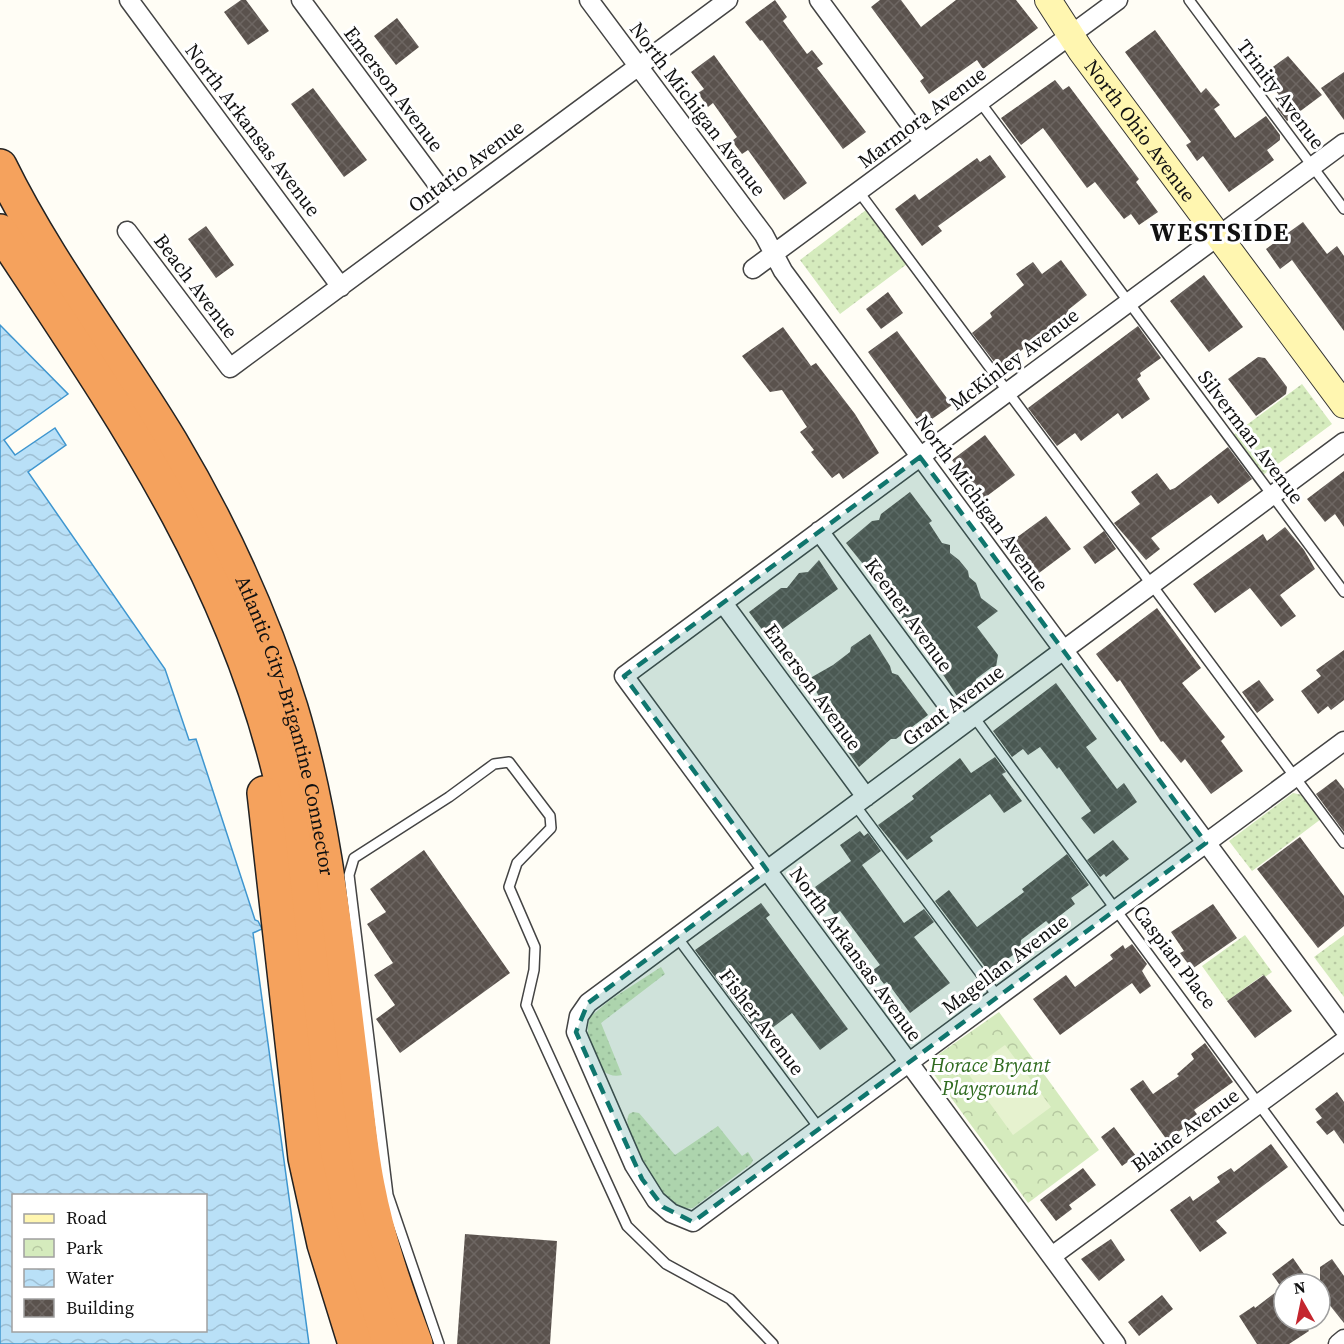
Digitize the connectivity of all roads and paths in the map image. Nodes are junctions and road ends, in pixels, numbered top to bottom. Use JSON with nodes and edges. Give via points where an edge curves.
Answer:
{"nodes":[{"id":1,"x":129,"y":0,"type":"edge"},
{"id":2,"x":301,"y":0,"type":"edge"},
{"id":3,"x":589,"y":0,"type":"edge"},
{"id":4,"x":728,"y":0,"type":"edge"},
{"id":5,"x":819,"y":0,"type":"edge"},
{"id":6,"x":1048,"y":0,"type":"edge"},
{"id":7,"x":1118,"y":0,"type":"edge"},
{"id":8,"x":1189,"y":0,"type":"edge"},
{"id":9,"x":1071,"y":34,"type":"junction"},
{"id":10,"x":638,"y":66,"type":"junction"},
{"id":11,"x":980,"y":102,"type":"junction"},
{"id":12,"x":924,"y":143,"type":"junction"},
{"id":13,"x":1344,"y":143,"type":"edge"},
{"id":14,"x":0,"y":166,"type":"edge"},
{"id":15,"x":1312,"y":167,"type":"junction"},
{"id":16,"x":860,"y":192,"type":"junction"},
{"id":17,"x":452,"y":204,"type":"junction"},
{"id":18,"x":1344,"y":209,"type":"edge"},
{"id":19,"x":0,"y":231,"type":"edge"},
{"id":20,"x":127,"y":231,"type":"dead end"},
{"id":21,"x":1219,"y":236,"type":"junction"},
{"id":22,"x":774,"y":255,"type":"junction"},
{"id":23,"x":753,"y":269,"type":"dead end"},
{"id":24,"x":341,"y":287,"type":"junction"},
{"id":25,"x":1129,"y":302,"type":"junction"},
{"id":26,"x":230,"y":368,"type":"joint"},
{"id":27,"x":1008,"y":392,"type":"junction"},
{"id":28,"x":1344,"y":405,"type":"edge"},
{"id":29,"x":1344,"y":442,"type":"edge"},
{"id":30,"x":920,"y":457,"type":"junction"},
{"id":31,"x":1272,"y":496,"type":"junction"},
{"id":32,"x":819,"y":531,"type":"junction"},
{"id":33,"x":211,"y":576,"type":"junction"},
{"id":34,"x":1154,"y":584,"type":"junction"},
{"id":35,"x":1344,"y":592,"type":"edge"},
{"id":36,"x":723,"y":603,"type":"junction"},
{"id":37,"x":1064,"y":650,"type":"junction"},
{"id":38,"x":624,"y":676,"type":"joint"},
{"id":39,"x":968,"y":721,"type":"junction"},
{"id":40,"x":1344,"y":741,"type":"edge"},
{"id":41,"x":1295,"y":776,"type":"junction"},
{"id":42,"x":860,"y":801,"type":"junction"},
{"id":43,"x":1206,"y":843,"type":"junction"},
{"id":44,"x":1344,"y":843,"type":"edge"},
{"id":45,"x":767,"y":870,"type":"junction"},
{"id":46,"x":1117,"y":909,"type":"junction"},
{"id":47,"x":677,"y":937,"type":"junction"},
{"id":48,"x":998,"y":997,"type":"junction"},
{"id":49,"x":1344,"y":1029,"type":"edge"},
{"id":50,"x":1344,"y":1041,"type":"edge"},
{"id":51,"x":908,"y":1064,"type":"junction"},
{"id":52,"x":1260,"y":1102,"type":"junction"},
{"id":53,"x":819,"y":1128,"type":"junction"},
{"id":54,"x":1344,"y":1220,"type":"edge"},
{"id":55,"x":693,"y":1222,"type":"joint"},
{"id":56,"x":1052,"y":1256,"type":"junction"},
{"id":57,"x":1344,"y":1339,"type":"edge"},
{"id":58,"x":355,"y":1344,"type":"edge"},
{"id":59,"x":386,"y":1344,"type":"edge"},
{"id":60,"x":416,"y":1344,"type":"edge"},
{"id":61,"x":439,"y":1344,"type":"edge"},
{"id":62,"x":773,"y":1344,"type":"edge"},
{"id":63,"x":1116,"y":1344,"type":"edge"},
{"id":64,"x":1338,"y":1344,"type":"edge"}],
"edges":[{"from":1,"to":24,"type":"street","name":"North Arkansas Avenue"},
{"from":2,"to":17,"type":"street","name":"Emerson Avenue"},
{"from":3,"to":10,"type":"street","name":"North Michigan Avenue"},
{"from":4,"to":10,"type":"street","name":"Ontario Avenue"},
{"from":5,"to":12,"type":"street"},
{"from":6,"to":9,"type":"street","name":"North Ohio Avenue"},
{"from":7,"to":9,"type":"street","name":"Marmora Avenue"},
{"from":8,"to":15,"type":"lane","name":"Trinity Avenue"},
{"from":9,"to":11,"type":"street","name":"Marmora Avenue"},
{"from":9,"to":21,"type":"street","name":"North Ohio Avenue"},
{"from":10,"to":17,"type":"street","name":"Ontario Avenue"},
{"from":10,"to":22,"type":"street","name":"North Michigan Avenue"},
{"from":11,"to":12,"type":"street","name":"Marmora Avenue"},
{"from":11,"to":25,"type":"lane","name":"Silverman Avenue"},
{"from":12,"to":16,"type":"street","name":"Marmora Avenue"},
{"from":13,"to":15,"type":"street","name":"McKinley Avenue"},
{"from":14,"to":60,"type":"highway","name":"Atlantic City–Brigantine Connector","via":[[33,231],[197,488],[240,572],[274,657],[302,747],[318,819],[368,1189],[387,1261]]},
{"from":15,"to":18,"type":"lane","name":"Trinity Avenue"},
{"from":15,"to":21,"type":"street","name":"McKinley Avenue"},
{"from":16,"to":22,"type":"street","name":"Marmora Avenue"},
{"from":16,"to":27,"type":"lane"},
{"from":17,"to":24,"type":"street","name":"Ontario Avenue"},
{"from":19,"to":33,"type":"highway","name":"Atlantic City–Brigantine Connector","via":[[143,451]]},
{"from":20,"to":26,"type":"street","name":"Beach Avenue"},
{"from":21,"to":25,"type":"street","name":"McKinley Avenue"},
{"from":21,"to":28,"type":"street","name":"North Ohio Avenue"},
{"from":22,"to":23,"type":"street","name":"Marmora Avenue"},
{"from":22,"to":30,"type":"street","name":"North Michigan Avenue"},
{"from":24,"to":26,"type":"street","name":"Ontario Avenue"},
{"from":25,"to":27,"type":"street","name":"McKinley Avenue"},
{"from":25,"to":31,"type":"lane","name":"Silverman Avenue"},
{"from":27,"to":30,"type":"street","name":"McKinley Avenue"},
{"from":27,"to":34,"type":"lane"},
{"from":29,"to":31,"type":"street","name":"Grant Avenue"},
{"from":30,"to":32,"type":"street","name":"McKinley Avenue"},
{"from":30,"to":37,"type":"street","name":"North Michigan Avenue"},
{"from":31,"to":34,"type":"street","name":"Grant Avenue"},
{"from":31,"to":35,"type":"lane","name":"Silverman Avenue"},
{"from":32,"to":36,"type":"street","name":"McKinley Avenue"},
{"from":32,"to":39,"type":"street","name":"Keener Avenue"},
{"from":33,"to":58,"type":"highway","via":[[260,770],[296,1092],[311,1190]]},
{"from":33,"to":59,"type":"highway","name":"Atlantic City–Brigantine Connector","via":[[250,673],[284,790],[303,889],[340,1185]]},
{"from":34,"to":37,"type":"street","name":"Grant Avenue"},
{"from":34,"to":41,"type":"lane"},
{"from":36,"to":38,"type":"street","name":"McKinley Avenue"},
{"from":36,"to":42,"type":"street","name":"Emerson Avenue"},
{"from":37,"to":39,"type":"street","name":"Grant Avenue"},
{"from":37,"to":43,"type":"street","name":"North Michigan Avenue"},
{"from":38,"to":45,"type":"street","name":"North Arkansas Avenue"},
{"from":39,"to":42,"type":"street","name":"Grant Avenue"},
{"from":39,"to":46,"type":"lane","name":"Caspian Place"},
{"from":40,"to":41,"type":"street","name":"Magellan Avenue"},
{"from":41,"to":43,"type":"street","name":"Magellan Avenue"},
{"from":41,"to":44,"type":"lane"},
{"from":42,"to":45,"type":"street","name":"Grant Avenue"},
{"from":42,"to":48,"type":"lane"},
{"from":43,"to":46,"type":"street","name":"Magellan Avenue"},
{"from":43,"to":49,"type":"street","name":"North Michigan Avenue"},
{"from":45,"to":47,"type":"street","name":"Grant Avenue"},
{"from":45,"to":51,"type":"street","name":"North Arkansas Avenue"},
{"from":46,"to":48,"type":"street","name":"Magellan Avenue"},
{"from":46,"to":52,"type":"lane","name":"Caspian Place"},
{"from":47,"to":53,"type":"lane","name":"Fisher Avenue"},
{"from":47,"to":55,"type":"street","name":"Grant Avenue","via":[[588,1003],[579,1016],[576,1032],[634,1165],[656,1200],[671,1213]]},
{"from":48,"to":51,"type":"street","name":"Magellan Avenue"},
{"from":50,"to":52,"type":"street","name":"Blaine Avenue"},
{"from":51,"to":53,"type":"street","name":"Magellan Avenue"},
{"from":51,"to":56,"type":"street","name":"North Arkansas Avenue"},
{"from":52,"to":54,"type":"lane","name":"Caspian Place"},
{"from":52,"to":56,"type":"street","name":"Blaine Avenue"},
{"from":53,"to":55,"type":"street","name":"Magellan Avenue"},
{"from":56,"to":63,"type":"street","name":"North Arkansas Avenue"},
{"from":57,"to":64,"type":"street"},
{"from":61,"to":62,"type":"lane","via":[[388,1195],[350,875],[354,858],[494,764],[509,762],[550,816],[551,828],[517,862],[509,887],[535,947],[526,1005],[627,1226],[666,1264],[730,1299]]}]}
